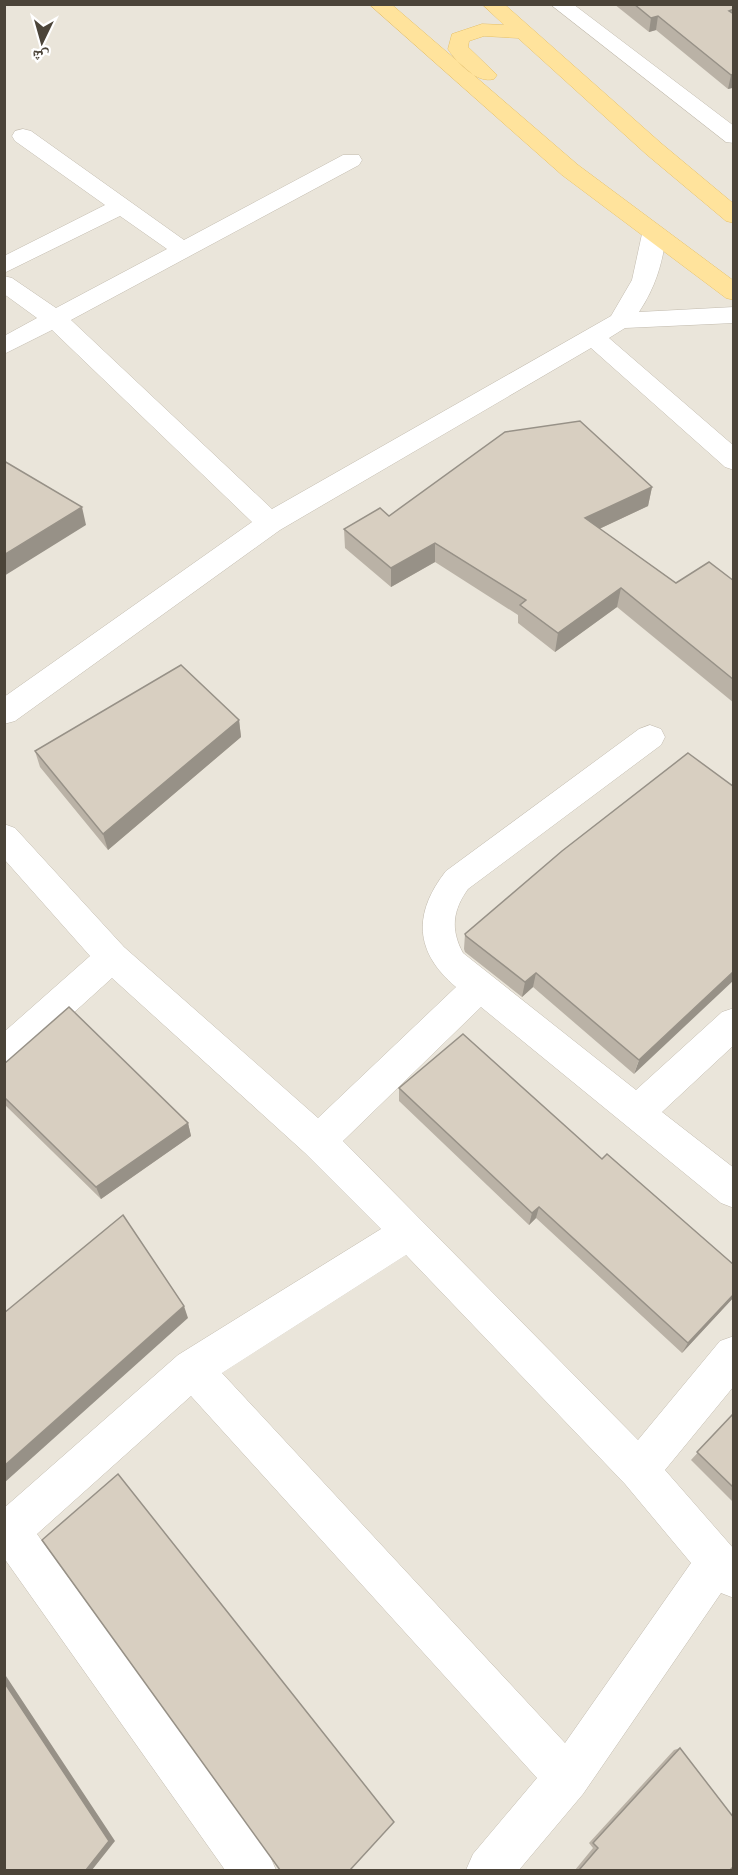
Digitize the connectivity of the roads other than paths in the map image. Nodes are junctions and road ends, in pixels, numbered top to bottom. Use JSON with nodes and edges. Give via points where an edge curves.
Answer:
{"nodes":[{"id":1,"x":379,"y":4,"type":"edge"},
{"id":2,"x":492,"y":4,"type":"edge"},
{"id":3,"x":560,"y":4,"type":"edge"},
{"id":4,"x":525,"y":32,"type":"junction"},
{"id":5,"x":524,"y":133,"type":"junction"},
{"id":6,"x":23,"y":136,"type":"dead end"},
{"id":7,"x":734,"y":137,"type":"edge"},
{"id":8,"x":351,"y":160,"type":"dead end"},
{"id":9,"x":121,"y":206,"type":"junction"},
{"id":10,"x":734,"y":216,"type":"edge"},
{"id":11,"x":654,"y":234,"type":"junction"},
{"id":12,"x":183,"y":250,"type":"junction"},
{"id":13,"x":4,"y":266,"type":"edge"},
{"id":14,"x":4,"y":283,"type":"edge"},
{"id":15,"x":734,"y":293,"type":"edge"},
{"id":16,"x":734,"y":315,"type":"edge"},
{"id":17,"x":55,"y":319,"type":"junction"},
{"id":18,"x":620,"y":321,"type":"junction"},
{"id":19,"x":594,"y":337,"type":"junction"},
{"id":20,"x":4,"y":346,"type":"edge"},
{"id":21,"x":734,"y":461,"type":"edge"},
{"id":22,"x":270,"y":523,"type":"junction"},
{"id":23,"x":4,"y":713,"type":"edge"},
{"id":24,"x":650,"y":737,"type":"dead end"},
{"id":25,"x":4,"y":837,"type":"edge"},
{"id":26,"x":111,"y":957,"type":"junction"},
{"id":27,"x":480,"y":986,"type":"junction"},
{"id":28,"x":734,"y":1023,"type":"edge"},
{"id":29,"x":4,"y":1054,"type":"edge"},
{"id":30,"x":637,"y":1112,"type":"junction"},
{"id":31,"x":318,"y":1141,"type":"junction"},
{"id":32,"x":734,"y":1191,"type":"edge"},
{"id":33,"x":409,"y":1232,"type":"junction"},
{"id":34,"x":734,"y":1355,"type":"edge"},
{"id":35,"x":192,"y":1369,"type":"junction"},
{"id":36,"x":639,"y":1470,"type":"junction"},
{"id":37,"x":8,"y":1534,"type":"edge"},
{"id":38,"x":725,"y":1569,"type":"edge"},
{"id":39,"x":567,"y":1778,"type":"junction"},
{"id":40,"x":253,"y":1870,"type":"edge"},
{"id":41,"x":489,"y":1870,"type":"edge"}],
"edges":[{"from":1,"to":5,"type":"main road"},
{"from":2,"to":4,"type":"main road"},
{"from":3,"to":7,"type":"street"},
{"from":4,"to":5,"type":"main road","via":[[482,30],[463,35],[457,42],[458,49],[514,100],[523,116]]},
{"from":4,"to":10,"type":"main road"},
{"from":5,"to":11,"type":"main road"},
{"from":6,"to":9,"type":"street"},
{"from":8,"to":12,"type":"street"},
{"from":9,"to":12,"type":"street"},
{"from":9,"to":13,"type":"street"},
{"from":11,"to":15,"type":"main road"},
{"from":11,"to":18,"type":"street","via":[[643,287]]},
{"from":12,"to":17,"type":"street"},
{"from":14,"to":17,"type":"street"},
{"from":16,"to":18,"type":"street"},
{"from":17,"to":20,"type":"street"},
{"from":17,"to":22,"type":"street"},
{"from":18,"to":19,"type":"street"},
{"from":19,"to":21,"type":"street"},
{"from":19,"to":22,"type":"street"},
{"from":22,"to":23,"type":"street"},
{"from":24,"to":27,"type":"street","via":[[458,880],[443,898],[436,919],[439,942],[451,963]]},
{"from":25,"to":26,"type":"street"},
{"from":26,"to":29,"type":"street"},
{"from":26,"to":31,"type":"street"},
{"from":27,"to":30,"type":"street"},
{"from":27,"to":31,"type":"street"},
{"from":28,"to":30,"type":"street"},
{"from":30,"to":32,"type":"street"},
{"from":31,"to":33,"type":"street"},
{"from":33,"to":35,"type":"street"},
{"from":33,"to":36,"type":"street"},
{"from":34,"to":36,"type":"street"},
{"from":35,"to":37,"type":"street"},
{"from":35,"to":39,"type":"street"},
{"from":36,"to":38,"type":"street"},
{"from":37,"to":40,"type":"street"},
{"from":38,"to":39,"type":"street"},
{"from":39,"to":41,"type":"street"}]}
